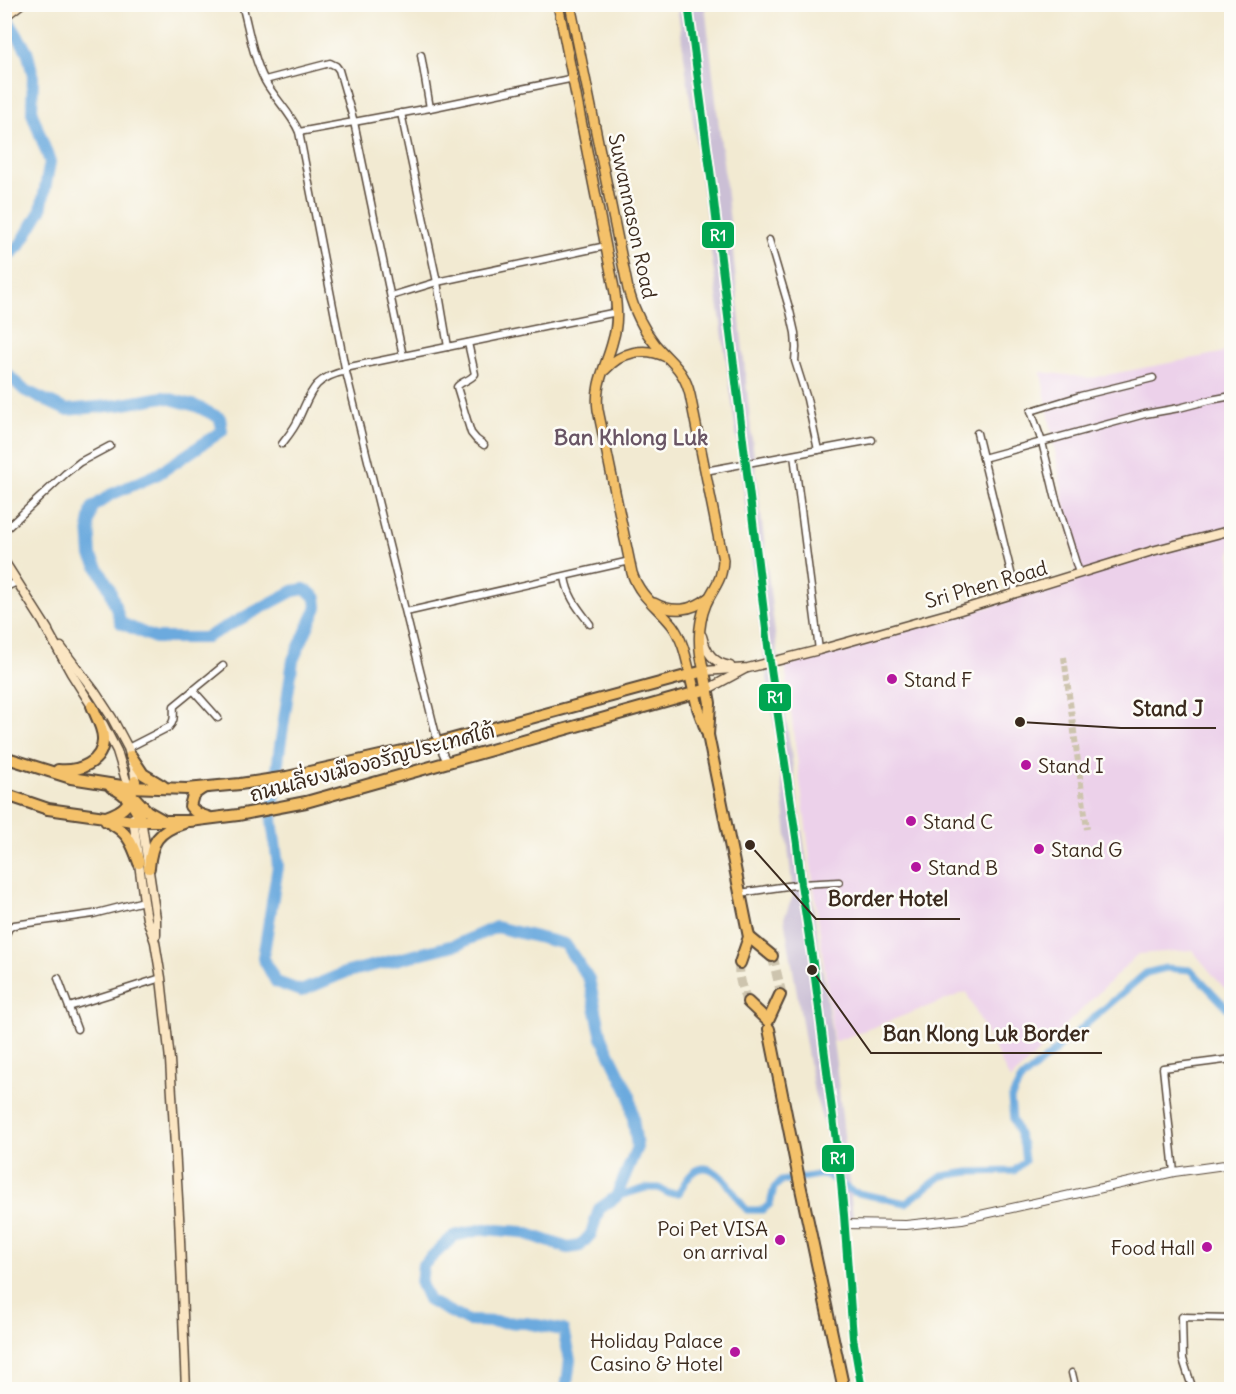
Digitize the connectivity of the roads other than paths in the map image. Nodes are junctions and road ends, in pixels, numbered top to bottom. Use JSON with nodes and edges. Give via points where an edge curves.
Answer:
{"nodes":[{"id":1,"x":242,"y":4,"type":"edge"},
{"id":2,"x":558,"y":4,"type":"edge"},
{"id":3,"x":570,"y":4,"type":"edge"},
{"id":4,"x":20,"y":5,"type":"edge"},
{"id":5,"x":4,"y":17,"type":"edge"},
{"id":6,"x":421,"y":55,"type":"dead end"},
{"id":7,"x":574,"y":78,"type":"junction"},
{"id":8,"x":265,"y":80,"type":"junction"},
{"id":9,"x":430,"y":108,"type":"junction"},
{"id":10,"x":401,"y":113,"type":"junction"},
{"id":11,"x":354,"y":123,"type":"junction"},
{"id":12,"x":299,"y":132,"type":"junction"},
{"id":13,"x":769,"y":240,"type":"dead end"},
{"id":14,"x":606,"y":246,"type":"junction"},
{"id":15,"x":437,"y":282,"type":"junction"},
{"id":16,"x":391,"y":296,"type":"junction"},
{"id":17,"x":617,"y":312,"type":"junction"},
{"id":18,"x":468,"y":343,"type":"junction"},
{"id":19,"x":448,"y":347,"type":"junction"},
{"id":20,"x":403,"y":356,"type":"junction"},
{"id":21,"x":670,"y":360,"type":"junction"},
{"id":22,"x":346,"y":369,"type":"junction"},
{"id":23,"x":1153,"y":378,"type":"dead end"},
{"id":24,"x":600,"y":380,"type":"junction"},
{"id":25,"x":1232,"y":396,"type":"edge"},
{"id":26,"x":977,"y":433,"type":"dead end"},
{"id":27,"x":872,"y":440,"type":"dead end"},
{"id":28,"x":1042,"y":442,"type":"junction"},
{"id":29,"x":282,"y":444,"type":"dead end"},
{"id":30,"x":484,"y":445,"type":"dead end"},
{"id":31,"x":110,"y":446,"type":"dead end"},
{"id":32,"x":818,"y":450,"type":"junction"},
{"id":33,"x":794,"y":455,"type":"junction"},
{"id":34,"x":983,"y":458,"type":"junction"},
{"id":35,"x":705,"y":471,"type":"junction"},
{"id":36,"x":1232,"y":530,"type":"edge"},
{"id":37,"x":4,"y":531,"type":"edge"},
{"id":38,"x":4,"y":561,"type":"edge"},
{"id":39,"x":630,"y":561,"type":"junction"},
{"id":40,"x":1079,"y":573,"type":"junction"},
{"id":41,"x":565,"y":577,"type":"junction"},
{"id":42,"x":17,"y":582,"type":"junction"},
{"id":43,"x":4,"y":588,"type":"edge"},
{"id":44,"x":1016,"y":593,"type":"junction"},
{"id":45,"x":712,"y":594,"type":"junction"},
{"id":46,"x":649,"y":601,"type":"junction"},
{"id":47,"x":406,"y":612,"type":"junction"},
{"id":48,"x":590,"y":624,"type":"dead end"},
{"id":49,"x":45,"y":626,"type":"junction"},
{"id":50,"x":700,"y":627,"type":"junction"},
{"id":51,"x":819,"y":650,"type":"junction"},
{"id":52,"x":223,"y":666,"type":"dead end"},
{"id":53,"x":748,"y":668,"type":"junction"},
{"id":54,"x":704,"y":671,"type":"junction"},
{"id":55,"x":690,"y":674,"type":"junction"},
{"id":56,"x":708,"y":689,"type":"junction"},
{"id":57,"x":193,"y":690,"type":"junction"},
{"id":58,"x":694,"y":692,"type":"junction"},
{"id":59,"x":92,"y":706,"type":"junction"},
{"id":60,"x":218,"y":718,"type":"dead end"},
{"id":61,"x":708,"y":735,"type":"junction"},
{"id":62,"x":438,"y":743,"type":"junction"},
{"id":63,"x":129,"y":752,"type":"junction"},
{"id":64,"x":4,"y":757,"type":"edge"},
{"id":65,"x":447,"y":762,"type":"junction"},
{"id":66,"x":39,"y":768,"type":"junction"},
{"id":67,"x":167,"y":788,"type":"junction"},
{"id":68,"x":203,"y":788,"type":"junction"},
{"id":69,"x":4,"y":794,"type":"edge"},
{"id":70,"x":135,"y":800,"type":"junction"},
{"id":71,"x":101,"y":817,"type":"junction"},
{"id":72,"x":214,"y":818,"type":"junction"},
{"id":73,"x":166,"y":821,"type":"junction"},
{"id":74,"x":190,"y":821,"type":"junction"},
{"id":75,"x":144,"y":866,"type":"junction"},
{"id":76,"x":839,"y":882,"type":"dead end"},
{"id":77,"x":740,"y":892,"type":"junction"},
{"id":78,"x":144,"y":901,"type":"junction"},
{"id":79,"x":749,"y":937,"type":"junction"},
{"id":80,"x":4,"y":938,"type":"edge"},
{"id":81,"x":156,"y":942,"type":"junction"},
{"id":82,"x":771,"y":956,"type":"tunnel mouth"},
{"id":83,"x":740,"y":963,"type":"tunnel mouth"},
{"id":84,"x":58,"y":978,"type":"dead end"},
{"id":85,"x":161,"y":978,"type":"junction"},
{"id":86,"x":780,"y":995,"type":"tunnel mouth"},
{"id":87,"x":748,"y":1002,"type":"tunnel mouth"},
{"id":88,"x":69,"y":1007,"type":"junction"},
{"id":89,"x":77,"y":1029,"type":"dead end"},
{"id":90,"x":770,"y":1029,"type":"dead end"},
{"id":91,"x":1232,"y":1059,"type":"edge"},
{"id":92,"x":1232,"y":1164,"type":"edge"},
{"id":93,"x":1174,"y":1172,"type":"junction"},
{"id":94,"x":845,"y":1224,"type":"dead end"},
{"id":95,"x":1232,"y":1318,"type":"edge"},
{"id":96,"x":1072,"y":1373,"type":"dead end"},
{"id":97,"x":186,"y":1389,"type":"edge"},
{"id":98,"x":844,"y":1389,"type":"edge"},
{"id":99,"x":1076,"y":1389,"type":"edge"},
{"id":100,"x":1193,"y":1389,"type":"edge"}],
"edges":[{"from":1,"to":8,"type":"street"},
{"from":2,"to":7,"type":"main road","name":"Suwannason Road"},
{"from":3,"to":21,"type":"main road","name":"Suwannason Road","via":[[628,290],[645,330]]},
{"from":4,"to":5,"type":"main road"},
{"from":6,"to":9,"type":"street"},
{"from":7,"to":9,"type":"street"},
{"from":7,"to":14,"type":"main road","name":"Suwannason Road"},
{"from":8,"to":11,"type":"street","via":[[333,64],[339,70]]},
{"from":8,"to":12,"type":"street"},
{"from":9,"to":10,"type":"street"},
{"from":10,"to":11,"type":"street"},
{"from":10,"to":15,"type":"street"},
{"from":11,"to":12,"type":"street"},
{"from":11,"to":16,"type":"street"},
{"from":12,"to":22,"type":"street"},
{"from":13,"to":32,"type":"street","via":[[793,322],[795,361]]},
{"from":14,"to":15,"type":"street"},
{"from":14,"to":17,"type":"main road","name":"Suwannason Road"},
{"from":15,"to":16,"type":"street"},
{"from":15,"to":19,"type":"street"},
{"from":16,"to":20,"type":"street"},
{"from":17,"to":18,"type":"street"},
{"from":17,"to":24,"type":"main road","name":"Suwannason Road","via":[[614,340]]},
{"from":18,"to":19,"type":"street"},
{"from":18,"to":30,"type":"street","via":[[475,374],[457,387],[471,433]]},
{"from":19,"to":20,"type":"street"},
{"from":20,"to":22,"type":"street"},
{"from":21,"to":24,"type":"main road","via":[[647,351],[633,352],[612,362]]},
{"from":21,"to":35,"type":"main road","name":"Suwannason Road","via":[[686,379]]},
{"from":22,"to":29,"type":"street","via":[[314,387]]},
{"from":22,"to":47,"type":"street"},
{"from":23,"to":28,"type":"street","via":[[1031,411]]},
{"from":24,"to":39,"type":"main road","name":"Suwannason Road","via":[[598,410]]},
{"from":25,"to":28,"type":"street"},
{"from":26,"to":34,"type":"street"},
{"from":27,"to":32,"type":"street"},
{"from":28,"to":34,"type":"street"},
{"from":28,"to":40,"type":"street"},
{"from":31,"to":37,"type":"street","via":[[66,473]]},
{"from":32,"to":33,"type":"street"},
{"from":33,"to":35,"type":"street"},
{"from":33,"to":51,"type":"street"},
{"from":34,"to":44,"type":"street"},
{"from":35,"to":45,"type":"main road","name":"Suwannason Road","via":[[723,560]]},
{"from":36,"to":40,"type":"main road","name":"Sri Phen Road"},
{"from":38,"to":42,"type":"main road"},
{"from":39,"to":41,"type":"street"},
{"from":39,"to":46,"type":"main road","name":"Suwannason Road","via":[[636,584]]},
{"from":40,"to":44,"type":"main road","name":"Sri Phen Road"},
{"from":41,"to":47,"type":"street"},
{"from":41,"to":48,"type":"street","via":[[570,597]]},
{"from":42,"to":43,"type":"street"},
{"from":42,"to":49,"type":"main road"},
{"from":44,"to":51,"type":"main road","name":"Sri Phen Road"},
{"from":45,"to":46,"type":"main road","via":[[686,609],[671,610]]},
{"from":45,"to":50,"type":"main road","name":"Suwannason Road"},
{"from":46,"to":55,"type":"main road","name":"Suwannason Road","via":[[680,637]]},
{"from":47,"to":62,"type":"street"},
{"from":49,"to":59,"type":"main road"},
{"from":49,"to":63,"type":"main road","via":[[112,718]]},
{"from":50,"to":53,"type":"main road","via":[[711,656],[721,664]]},
{"from":50,"to":54,"type":"main road","name":"Suwannason Road"},
{"from":51,"to":53,"type":"main road","name":"Sri Phen Road"},
{"from":52,"to":57,"type":"street"},
{"from":53,"to":54,"type":"main road","name":"Sri Phen Road"},
{"from":53,"to":56,"type":"main road","name":"Sri Phen Road"},
{"from":54,"to":55,"type":"highway","name":"ถนนเลี่ยงเมืองอรัญประเทศใต้"},
{"from":54,"to":56,"type":"highway","name":"Suwannason Road"},
{"from":55,"to":58,"type":"highway","name":"Suwannason Road"},
{"from":55,"to":62,"type":"highway","name":"ถนนเลี่ยงเมืองอรัญประเทศใต้"},
{"from":56,"to":58,"type":"highway","name":"ถนนเลี่ยงเมืองอรัญประเทศใต้"},
{"from":56,"to":61,"type":"highway","name":"Suwannason Road"},
{"from":57,"to":60,"type":"street"},
{"from":57,"to":63,"type":"street","via":[[174,706],[175,717],[169,727]]},
{"from":58,"to":61,"type":"highway","name":"Suwannason Road"},
{"from":58,"to":65,"type":"highway","name":"ถนนเลี่ยงเมืองอรัญประเทศใต้"},
{"from":59,"to":66,"type":"highway","via":[[103,737],[98,756],[84,768]]},
{"from":59,"to":70,"type":"main road","via":[[117,751]]},
{"from":61,"to":77,"type":"highway","name":"Suwannason Road"},
{"from":62,"to":65,"type":"street"},
{"from":62,"to":68,"type":"highway","name":"ถนนเลี่ยงเมืองอรัญประเทศใต้","via":[[287,777]]},
{"from":63,"to":67,"type":"highway","via":[[143,774]]},
{"from":63,"to":70,"type":"main road"},
{"from":64,"to":66,"type":"highway","name":"ถนนเลี่ยงเมืองอรัญประเทศใต้"},
{"from":65,"to":72,"type":"highway","name":"ถนนเลี่ยงเมืองอรัญประเทศใต้","via":[[306,802]]},
{"from":66,"to":70,"type":"highway","name":"ถนนเลี่ยงเมืองอรัญประเทศใต้","via":[[106,784]]},
{"from":67,"to":68,"type":"highway","name":"ถนนเลี่ยงเมืองอรัญประเทศใต้"},
{"from":67,"to":70,"type":"highway","name":"ถนนเลี่ยงเมืองอรัญประเทศใต้","via":[[155,788]]},
{"from":68,"to":72,"type":"highway","via":[[193,795],[190,806],[200,815]]},
{"from":69,"to":71,"type":"highway","name":"ถนนเลี่ยงเมืองอรัญประเทศใต้","via":[[48,809]]},
{"from":70,"to":71,"type":"highway","name":"ถนนเลี่ยงเมืองอรัญประเทศใต้"},
{"from":70,"to":71,"type":"highway","via":[[117,813]]},
{"from":70,"to":73,"type":"highway","name":"ถนนเลี่ยงเมืองอรัญประเทศใต้"},
{"from":70,"to":73,"type":"highway"},
{"from":70,"to":75,"type":"main road"},
{"from":71,"to":75,"type":"highway","via":[[124,832]]},
{"from":72,"to":74,"type":"highway","name":"ถนนเลี่ยงเมืองอรัญประเทศใต้"},
{"from":73,"to":74,"type":"highway","name":"ถนนเลี่ยงเมืองอรัญประเทศใต้"},
{"from":74,"to":75,"type":"highway","via":[[163,832]]},
{"from":75,"to":78,"type":"main road"},
{"from":75,"to":81,"type":"main road","via":[[156,918]]},
{"from":76,"to":77,"type":"street"},
{"from":77,"to":79,"type":"highway","name":"Suwannason Road"},
{"from":78,"to":80,"type":"street","via":[[93,914],[14,925]]},
{"from":78,"to":81,"type":"main road"},
{"from":79,"to":82,"type":"highway"},
{"from":79,"to":83,"type":"highway"},
{"from":81,"to":85,"type":"main road"},
{"from":84,"to":88,"type":"street"},
{"from":85,"to":88,"type":"street"},
{"from":85,"to":97,"type":"main road","via":[[170,1060]]},
{"from":86,"to":87,"type":"highway","via":[[768,1021]]},
{"from":88,"to":89,"type":"street"},
{"from":90,"to":98,"type":"highway"},
{"from":91,"to":93,"type":"street","via":[[1163,1068]]},
{"from":92,"to":93,"type":"street"},
{"from":93,"to":94,"type":"street","via":[[962,1220],[906,1225]]},
{"from":95,"to":100,"type":"street","via":[[1182,1317],[1183,1359]]},
{"from":96,"to":99,"type":"street"}]}
